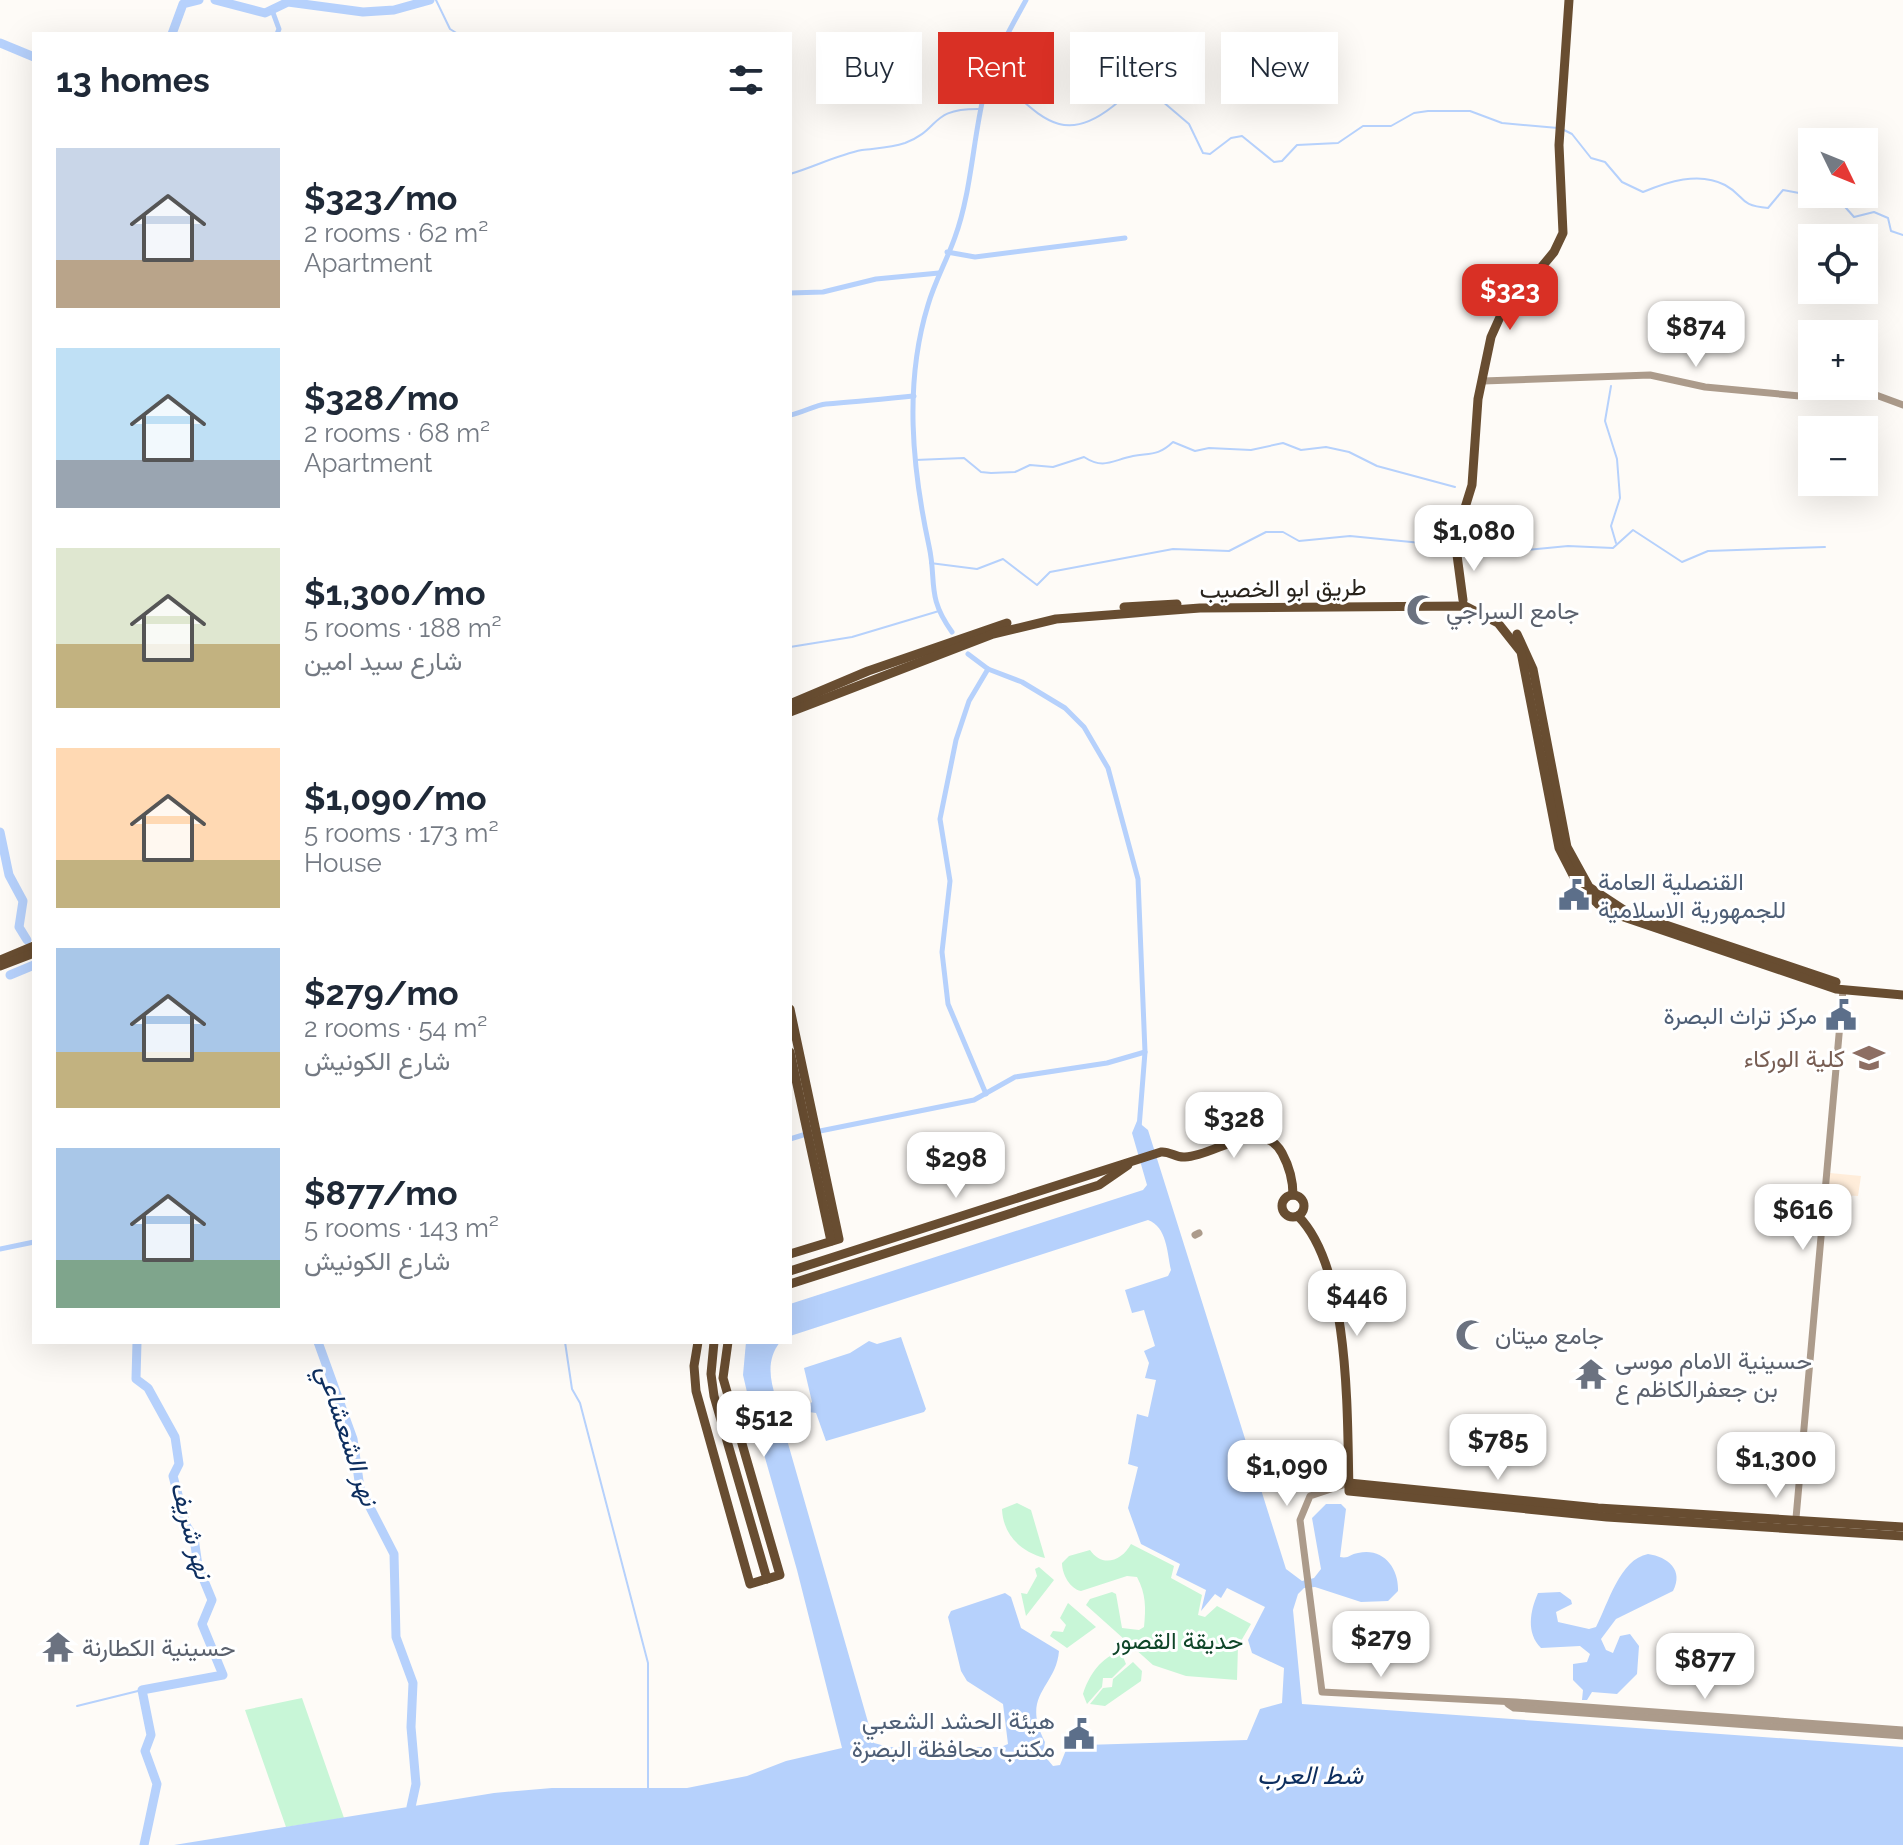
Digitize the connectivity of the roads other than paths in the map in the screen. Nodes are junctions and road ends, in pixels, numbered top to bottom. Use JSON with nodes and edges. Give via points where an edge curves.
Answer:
{"nodes":[{"id":1,"x":1569,"y":0,"type":"edge"},
{"id":2,"x":1483,"y":381,"type":"junction"},
{"id":3,"x":1903,"y":405,"type":"edge"},
{"id":4,"x":1463,"y":600,"type":"junction"},
{"id":5,"x":1269,"y":604,"type":"junction"},
{"id":6,"x":870,"y":674,"type":"junction"},
{"id":7,"x":792,"y":703,"type":"edge"},
{"id":8,"x":792,"y":711,"type":"edge"},
{"id":9,"x":32,"y":947,"type":"edge"},
{"id":10,"x":1728,"y":948,"type":"junction"},
{"id":11,"x":32,"y":954,"type":"edge"},
{"id":12,"x":0,"y":960,"type":"edge"},
{"id":13,"x":0,"y":966,"type":"edge"},
{"id":14,"x":1843,"y":990,"type":"junction"},
{"id":15,"x":1903,"y":993,"type":"edge"},
{"id":16,"x":792,"y":1019,"type":"edge"},
{"id":17,"x":792,"y":1060,"type":"edge"},
{"id":18,"x":1135,"y":1161,"type":"junction"},
{"id":19,"x":1293,"y":1195,"type":"junction"},
{"id":20,"x":1298,"y":1216,"type":"junction"},
{"id":21,"x":835,"y":1240,"type":"junction"},
{"id":22,"x":792,"y":1253,"type":"edge"},
{"id":23,"x":792,"y":1270,"type":"edge"},
{"id":24,"x":792,"y":1283,"type":"edge"},
{"id":25,"x":698,"y":1344,"type":"edge"},
{"id":26,"x":714,"y":1344,"type":"edge"},
{"id":27,"x":728,"y":1344,"type":"edge"},
{"id":28,"x":1346,"y":1487,"type":"junction"},
{"id":29,"x":1796,"y":1522,"type":"junction"},
{"id":30,"x":1899,"y":1531,"type":"edge"},
{"id":31,"x":767,"y":1579,"type":"junction"},
{"id":32,"x":1903,"y":1733,"type":"edge"}],
"edges":[{"from":1,"to":2,"type":"main road","via":[[1560,241],[1495,326]]},
{"from":2,"to":3,"type":"street","via":[[1650,375],[1705,387],[1800,396],[1843,391]]},
{"from":2,"to":4,"type":"main road","via":[[1472,485],[1455,545]]},
{"from":4,"to":5,"type":"main road","name":"طريق ابو الخصيب"},
{"from":4,"to":10,"type":"main road","name":"طريق ابو الخصيب","via":[[1502,618],[1528,652],[1567,847],[1583,880],[1619,908]]},
{"from":5,"to":6,"type":"main road","name":"طريق ابو الخصيب","via":[[1162,604],[1042,615],[1003,624]]},
{"from":5,"to":10,"type":"main road","name":"طريق ابو الخصيب","via":[[1456,605],[1498,623],[1524,661],[1557,838],[1571,875],[1615,914]]},
{"from":6,"to":7,"type":"main road","name":"طريق ابو الخصيب"},
{"from":6,"to":8,"type":"main road","name":"طريق ابو الخصيب"},
{"from":9,"to":12,"type":"main road"},
{"from":10,"to":14,"type":"main road","name":"طريق ابو الخصيب"},
{"from":10,"to":15,"type":"main road","name":"طريق ابو الخصيب","via":[[1842,984]]},
{"from":11,"to":13,"type":"main road"},
{"from":14,"to":15,"type":"main road","name":"طريق ابو الخصيب"},
{"from":14,"to":29,"type":"street"},
{"from":16,"to":21,"type":"main road"},
{"from":17,"to":21,"type":"main road"},
{"from":18,"to":19,"type":"main road","via":[[1161,1152],[1185,1157],[1253,1136],[1268,1137],[1288,1163]]},
{"from":18,"to":23,"type":"main road"},
{"from":18,"to":24,"type":"main road","via":[[1099,1185]]},
{"from":19,"to":20,"type":"main road","via":[[1304,1203]]},
{"from":19,"to":20,"type":"main road","via":[[1282,1207],[1288,1216]]},
{"from":20,"to":28,"type":"main road","via":[[1319,1245],[1340,1326]]},
{"from":21,"to":22,"type":"main road"},
{"from":25,"to":31,"type":"main road","via":[[694,1376],[720,1483],[750,1584]]},
{"from":26,"to":31,"type":"main road","via":[[714,1396]]},
{"from":27,"to":31,"type":"main road","via":[[723,1378],[780,1575]]},
{"from":28,"to":29,"type":"main road"},
{"from":28,"to":32,"type":"street","via":[[1310,1496],[1302,1509],[1322,1692]]},
{"from":29,"to":30,"type":"main road"}]}
